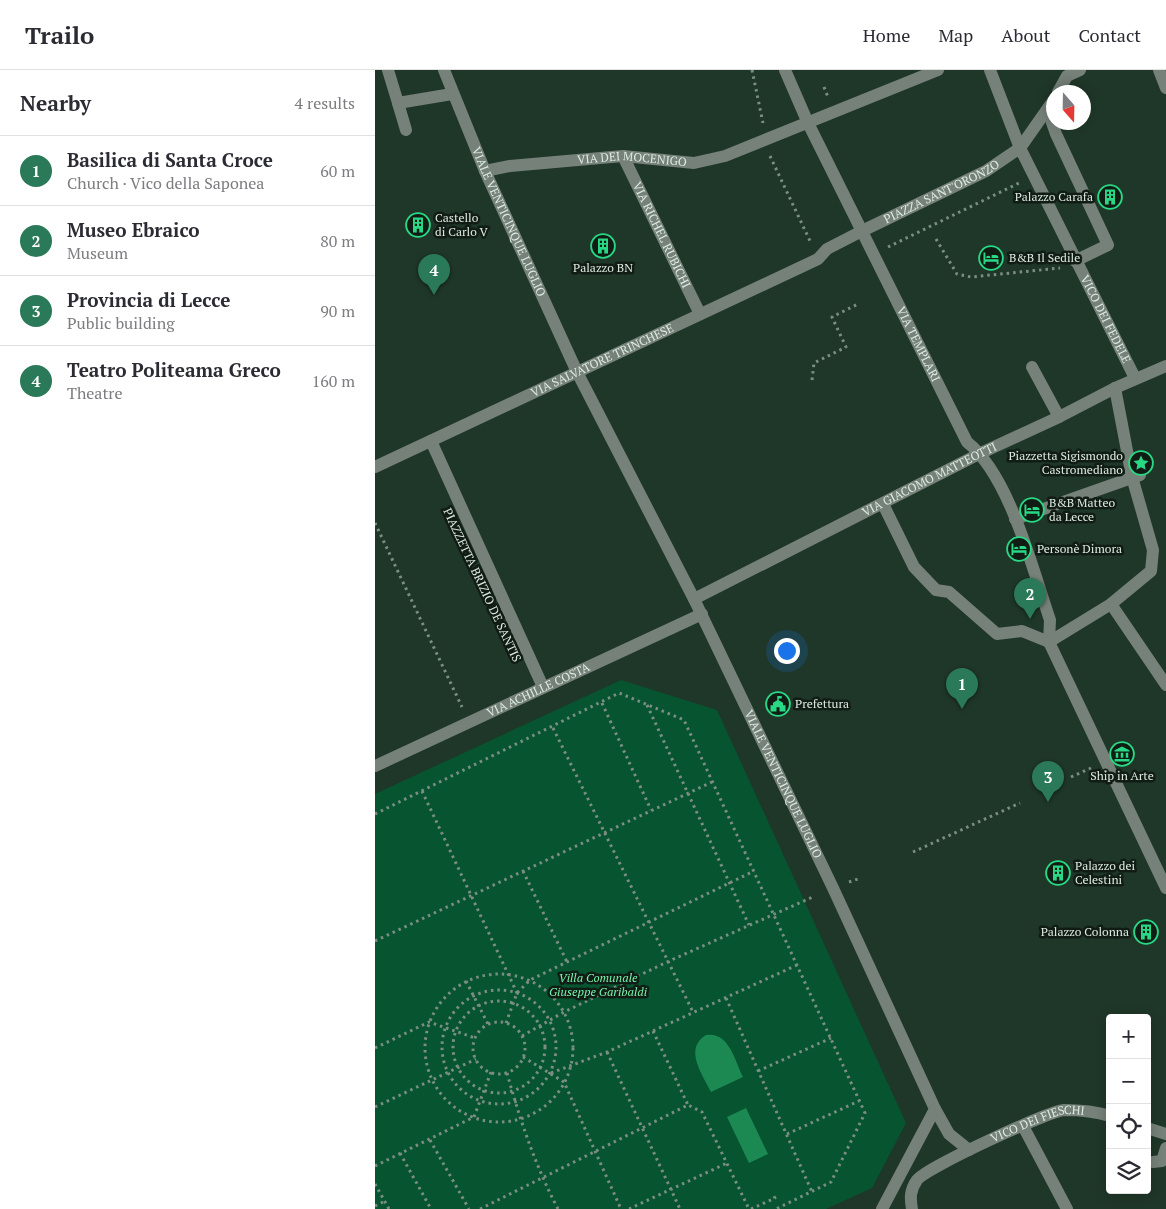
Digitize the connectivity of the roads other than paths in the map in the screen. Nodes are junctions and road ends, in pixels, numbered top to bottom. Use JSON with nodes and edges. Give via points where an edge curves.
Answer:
{"nodes":[{"id":1,"x":388,"y":70,"type":"edge"},
{"id":2,"x":443,"y":70,"type":"edge"},
{"id":3,"x":785,"y":70,"type":"edge"},
{"id":4,"x":938,"y":70,"type":"edge"},
{"id":5,"x":990,"y":70,"type":"edge"},
{"id":6,"x":1080,"y":70,"type":"edge"},
{"id":7,"x":1159,"y":70,"type":"edge"},
{"id":8,"x":1066,"y":73,"type":"edge"},
{"id":9,"x":1061,"y":85,"type":"edge"},
{"id":10,"x":1166,"y":88,"type":"edge"},
{"id":11,"x":452,"y":94,"type":"junction"},
{"id":12,"x":398,"y":103,"type":"junction"},
{"id":13,"x":1046,"y":113,"type":"edge"},
{"id":14,"x":808,"y":123,"type":"junction"},
{"id":15,"x":407,"y":130,"type":"dead end"},
{"id":16,"x":1055,"y":130,"type":"edge"},
{"id":17,"x":1020,"y":148,"type":"junction"},
{"id":18,"x":623,"y":156,"type":"junction"},
{"id":19,"x":485,"y":171,"type":"junction"},
{"id":20,"x":861,"y":231,"type":"junction"},
{"id":21,"x":827,"y":249,"type":"joint"},
{"id":22,"x":1076,"y":263,"type":"junction"},
{"id":23,"x":700,"y":314,"type":"junction"},
{"id":24,"x":1166,"y":366,"type":"edge"},
{"id":25,"x":1032,"y":368,"type":"dead end"},
{"id":26,"x":577,"y":372,"type":"junction"},
{"id":27,"x":1135,"y":378,"type":"junction"},
{"id":28,"x":1115,"y":388,"type":"junction"},
{"id":29,"x":1059,"y":418,"type":"junction"},
{"id":30,"x":431,"y":441,"type":"junction"},
{"id":31,"x":981,"y":453,"type":"junction"},
{"id":32,"x":375,"y":467,"type":"edge"},
{"id":33,"x":1136,"y":476,"type":"junction"},
{"id":34,"x":883,"y":504,"type":"junction"},
{"id":35,"x":1015,"y":519,"type":"junction"},
{"id":36,"x":695,"y":599,"type":"junction"},
{"id":37,"x":1111,"y":604,"type":"junction"},
{"id":38,"x":702,"y":614,"type":"junction"},
{"id":39,"x":1049,"y":642,"type":"junction"},
{"id":40,"x":1166,"y":684,"type":"edge"},
{"id":41,"x":543,"y":687,"type":"junction"},
{"id":42,"x":375,"y":766,"type":"edge"},
{"id":43,"x":1166,"y":888,"type":"edge"},
{"id":44,"x":935,"y":1109,"type":"junction"},
{"id":45,"x":1106,"y":1115,"type":"edge"},
{"id":46,"x":1023,"y":1126,"type":"junction"},
{"id":47,"x":1151,"y":1129,"type":"edge"},
{"id":48,"x":1166,"y":1134,"type":"edge"},
{"id":49,"x":1166,"y":1148,"type":"edge"},
{"id":50,"x":969,"y":1150,"type":"junction"},
{"id":51,"x":1153,"y":1162,"type":"dead end"},
{"id":52,"x":885,"y":1205,"type":"edge"},
{"id":53,"x":912,"y":1209,"type":"edge"},
{"id":54,"x":1067,"y":1209,"type":"edge"}],
"edges":[{"from":1,"to":12,"type":"street"},
{"from":2,"to":11,"type":"street","name":"VIALE VENTICINQUE LUGLIO"},
{"from":3,"to":14,"type":"street"},
{"from":4,"to":14,"type":"street"},
{"from":5,"to":17,"type":"street"},
{"from":6,"to":8,"type":"street"},
{"from":7,"to":10,"type":"street"},
{"from":8,"to":9,"type":"street"},
{"from":11,"to":12,"type":"street"},
{"from":11,"to":19,"type":"street","name":"VIALE VENTICINQUE LUGLIO"},
{"from":12,"to":15,"type":"street"},
{"from":13,"to":17,"type":"street","name":"PIAZZA SANT'ORONZO"},
{"from":14,"to":18,"type":"street","name":"VIA DEI MOCENIGO","via":[[770,142],[693,163]]},
{"from":14,"to":20,"type":"street"},
{"from":16,"to":22,"type":"street","name":"VICO DEI FEDELE","via":[[1108,246]]},
{"from":17,"to":20,"type":"street","name":"PIAZZA SANT'ORONZO","via":[[986,171]]},
{"from":17,"to":22,"type":"street","name":"VICO DEI FEDELE"},
{"from":18,"to":19,"type":"street","name":"VIA DEI MOCENIGO"},
{"from":18,"to":23,"type":"street","name":"VIA RICHEL RUBICHI"},
{"from":19,"to":26,"type":"street","name":"VIALE VENTICINQUE LUGLIO"},
{"from":20,"to":21,"type":"street","name":"PIAZZA SANT'ORONZO"},
{"from":20,"to":31,"type":"street","name":"VIA TEMPLARI","via":[[967,442]]},
{"from":21,"to":23,"type":"street","name":"VIA SALVATORE TRINCHESE","via":[[818,259]]},
{"from":22,"to":27,"type":"street","name":"VICO DEI FEDELE"},
{"from":23,"to":26,"type":"street","name":"VIA SALVATORE TRINCHESE"},
{"from":24,"to":27,"type":"street","name":"VIA GIACOMO MATTEOTTI"},
{"from":25,"to":29,"type":"street"},
{"from":26,"to":30,"type":"street","name":"VIA SALVATORE TRINCHESE"},
{"from":26,"to":36,"type":"street","name":"VIALE VENTICINQUE LUGLIO"},
{"from":27,"to":28,"type":"street","name":"VIA GIACOMO MATTEOTTI"},
{"from":28,"to":29,"type":"street","name":"VIA GIACOMO MATTEOTTI"},
{"from":28,"to":33,"type":"street"},
{"from":29,"to":31,"type":"street","name":"VIA GIACOMO MATTEOTTI"},
{"from":30,"to":32,"type":"street","name":"VIA SALVATORE TRINCHESE"},
{"from":30,"to":41,"type":"street","name":"PIAZZETTA BRIZIO DE SANTIS"},
{"from":31,"to":34,"type":"street","name":"VIA GIACOMO MATTEOTTI"},
{"from":31,"to":35,"type":"street","name":"VIA TEMPLARI"},
{"from":33,"to":35,"type":"street"},
{"from":33,"to":37,"type":"street","via":[[1153,550],[1151,571]]},
{"from":34,"to":36,"type":"street","name":"VIA GIACOMO MATTEOTTI"},
{"from":34,"to":39,"type":"street","via":[[914,568],[936,590],[949,592],[997,634],[1022,631]]},
{"from":35,"to":39,"type":"street","name":"VIA TEMPLARI","via":[[1050,620]]},
{"from":36,"to":38,"type":"street","name":"VIALE VENTICINQUE LUGLIO"},
{"from":37,"to":39,"type":"street"},
{"from":37,"to":40,"type":"street"},
{"from":38,"to":41,"type":"street","name":"VIA ACHILLE COSTA"},
{"from":38,"to":44,"type":"street","name":"VIALE VENTICINQUE LUGLIO"},
{"from":39,"to":43,"type":"street"},
{"from":41,"to":42,"type":"street","name":"VIA ACHILLE COSTA"},
{"from":44,"to":50,"type":"street","via":[[949,1134]]},
{"from":44,"to":52,"type":"street"},
{"from":45,"to":46,"type":"street","name":"VICO DEI FIESCHI","via":[[1063,1110]]},
{"from":46,"to":50,"type":"street","name":"VICO DEI FIESCHI"},
{"from":46,"to":54,"type":"street"},
{"from":47,"to":48,"type":"street"},
{"from":49,"to":51,"type":"street","via":[[1162,1160]]},
{"from":50,"to":53,"type":"street","name":"VICO DEI FIESCHI","via":[[935,1166],[917,1179],[910,1194]]}]}
